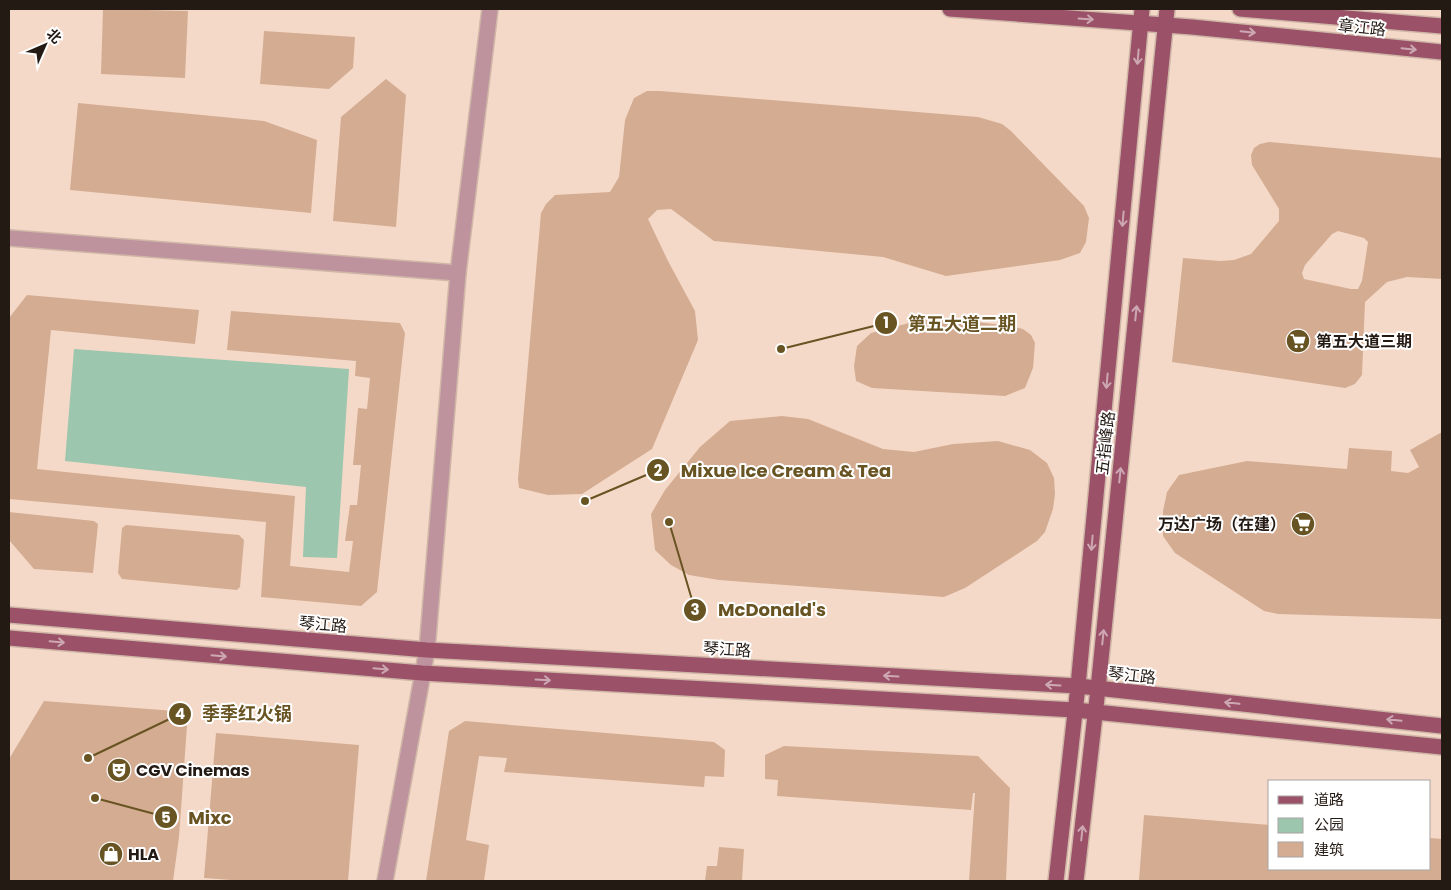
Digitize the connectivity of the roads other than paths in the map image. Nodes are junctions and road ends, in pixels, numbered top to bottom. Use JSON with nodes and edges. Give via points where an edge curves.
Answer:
{"nodes":[{"id":1,"x":490,"y":9,"type":"edge"},
{"id":2,"x":950,"y":9,"type":"edge"},
{"id":3,"x":1167,"y":9,"type":"edge"},
{"id":4,"x":1240,"y":9,"type":"edge"},
{"id":5,"x":1141,"y":16,"type":"edge"},
{"id":6,"x":1166,"y":25,"type":"junction"},
{"id":7,"x":1442,"y":26,"type":"edge"},
{"id":8,"x":1442,"y":52,"type":"edge"},
{"id":9,"x":9,"y":238,"type":"edge"},
{"id":10,"x":458,"y":273,"type":"junction"},
{"id":11,"x":9,"y":615,"type":"edge"},
{"id":12,"x":9,"y":638,"type":"edge"},
{"id":13,"x":427,"y":650,"type":"junction"},
{"id":14,"x":422,"y":673,"type":"junction"},
{"id":15,"x":1078,"y":686,"type":"junction"},
{"id":16,"x":1098,"y":689,"type":"junction"},
{"id":17,"x":1075,"y":710,"type":"junction"},
{"id":18,"x":1095,"y":712,"type":"junction"},
{"id":19,"x":1442,"y":726,"type":"edge"},
{"id":20,"x":1442,"y":747,"type":"edge"},
{"id":21,"x":385,"y":881,"type":"edge"},
{"id":22,"x":1056,"y":881,"type":"edge"},
{"id":23,"x":1076,"y":881,"type":"edge"}],
"edges":[{"from":1,"to":10,"type":"street"},
{"from":2,"to":5,"type":"main road","name":"章江路","one_way":true},
{"from":3,"to":6,"type":"main road","name":"五指峰路"},
{"from":4,"to":7,"type":"main road","name":"章江路"},
{"from":5,"to":6,"type":"main road","name":"章江路"},
{"from":5,"to":15,"type":"main road","name":"五指峰路","one_way":true},
{"from":6,"to":8,"type":"main road","name":"章江路","one_way":true},
{"from":16,"to":6,"type":"main road","name":"五指峰路","one_way":true},
{"from":9,"to":10,"type":"street"},
{"from":10,"to":13,"type":"street"},
{"from":11,"to":13,"type":"main road","name":"琴江路"},
{"from":12,"to":14,"type":"main road","one_way":true},
{"from":13,"to":14,"type":"street"},
{"from":15,"to":13,"type":"main road","name":"琴江路","one_way":true},
{"from":14,"to":17,"type":"main road","one_way":true},
{"from":14,"to":21,"type":"street"},
{"from":15,"to":16,"type":"main road","name":"琴江路"},
{"from":15,"to":17,"type":"main road","name":"五指峰路"},
{"from":16,"to":18,"type":"main road","name":"五指峰路"},
{"from":19,"to":16,"type":"main road","name":"琴江路","one_way":true},
{"from":17,"to":18,"type":"main road"},
{"from":17,"to":22,"type":"main road","name":"五指峰路"},
{"from":18,"to":20,"type":"main road"},
{"from":23,"to":18,"type":"main road","name":"五指峰路","one_way":true}]}
